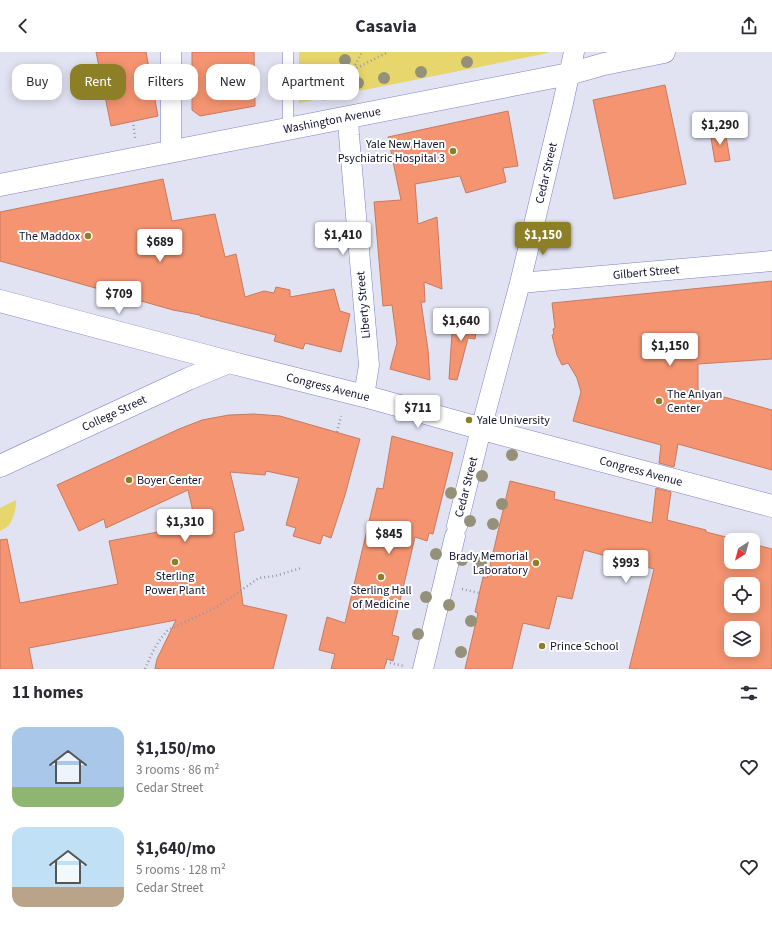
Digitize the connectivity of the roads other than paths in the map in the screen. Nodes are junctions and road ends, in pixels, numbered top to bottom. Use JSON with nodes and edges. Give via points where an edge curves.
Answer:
{"nodes":[{"id":1,"x":171,"y":52,"type":"edge"},
{"id":2,"x":288,"y":52,"type":"edge"},
{"id":3,"x":574,"y":52,"type":"edge"},
{"id":4,"x":664,"y":52,"type":"edge"},
{"id":5,"x":569,"y":74,"type":"junction"},
{"id":6,"x":348,"y":117,"type":"junction"},
{"id":7,"x":288,"y":129,"type":"junction"},
{"id":8,"x":171,"y":151,"type":"junction"},
{"id":9,"x":0,"y":185,"type":"edge"},
{"id":10,"x":772,"y":261,"type":"edge"},
{"id":11,"x":520,"y":283,"type":"junction"},
{"id":12,"x":0,"y":301,"type":"edge"},
{"id":13,"x":229,"y":362,"type":"junction"},
{"id":14,"x":364,"y":396,"type":"junction"},
{"id":15,"x":481,"y":429,"type":"junction"},
{"id":16,"x":0,"y":466,"type":"edge"},
{"id":17,"x":772,"y":506,"type":"edge"},
{"id":18,"x":414,"y":668,"type":"edge"}],
"edges":[{"from":1,"to":8,"type":"street"},
{"from":2,"to":7,"type":"lane"},
{"from":3,"to":5,"type":"street","name":"Cedar Street"},
{"from":4,"to":5,"type":"main road","name":"Washington Avenue"},
{"from":5,"to":6,"type":"main road","name":"Washington Avenue"},
{"from":5,"to":11,"type":"street","name":"Cedar Street"},
{"from":6,"to":7,"type":"main road","name":"Washington Avenue"},
{"from":6,"to":14,"type":"street","name":"Liberty Street","via":[[369,365]]},
{"from":7,"to":8,"type":"main road","name":"Washington Avenue"},
{"from":8,"to":9,"type":"main road","name":"Washington Avenue"},
{"from":10,"to":11,"type":"street","name":"Gilbert Street"},
{"from":11,"to":15,"type":"street","name":"Cedar Street"},
{"from":12,"to":13,"type":"main road","name":"Congress Avenue"},
{"from":13,"to":14,"type":"main road","name":"Congress Avenue"},
{"from":13,"to":16,"type":"main road","name":"College Street"},
{"from":14,"to":15,"type":"main road","name":"Congress Avenue"},
{"from":15,"to":17,"type":"main road","name":"Congress Avenue"},
{"from":15,"to":18,"type":"street","name":"Cedar Street","via":[[456,531]]}]}
